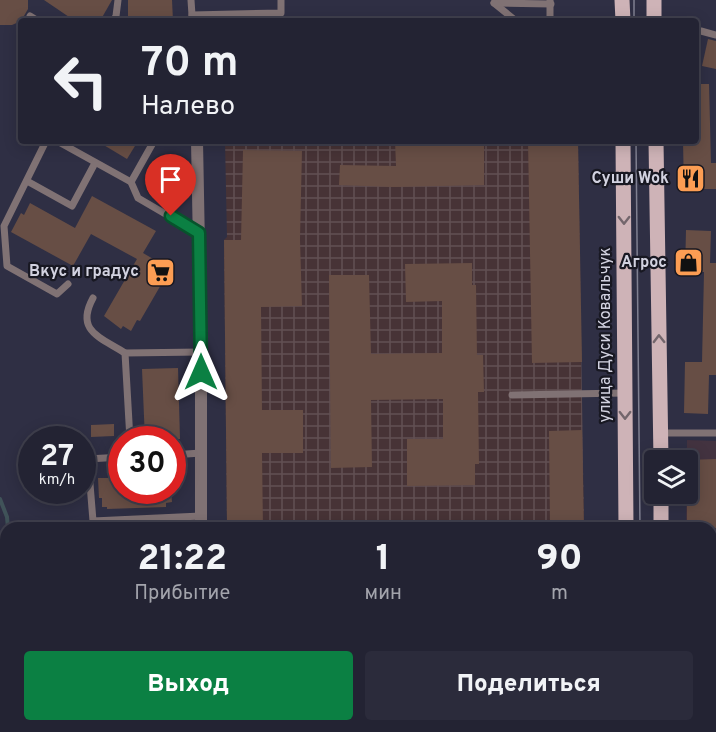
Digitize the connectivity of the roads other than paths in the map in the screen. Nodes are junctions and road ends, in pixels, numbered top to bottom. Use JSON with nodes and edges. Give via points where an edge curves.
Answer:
{"nodes":[{"id":1,"x":118,"y":0,"type":"edge"},
{"id":2,"x":191,"y":0,"type":"edge"},
{"id":3,"x":281,"y":0,"type":"edge"},
{"id":4,"x":622,"y":0,"type":"edge"},
{"id":5,"x":654,"y":0,"type":"edge"},
{"id":6,"x":494,"y":2,"type":"edge"},
{"id":7,"x":550,"y":2,"type":"edge"},
{"id":8,"x":30,"y":16,"type":"dead end"},
{"id":9,"x":33,"y":18,"type":"edge"},
{"id":10,"x":115,"y":18,"type":"edge"},
{"id":11,"x":192,"y":18,"type":"edge"},
{"id":12,"x":513,"y":18,"type":"edge"},
{"id":13,"x":550,"y":18,"type":"edge"},
{"id":14,"x":623,"y":18,"type":"edge"},
{"id":15,"x":654,"y":18,"type":"edge"},
{"id":16,"x":701,"y":31,"type":"dead end"},
{"id":17,"x":716,"y":35,"type":"edge"},
{"id":18,"x":45,"y":144,"type":"edge"},
{"id":19,"x":62,"y":144,"type":"edge"},
{"id":20,"x":152,"y":144,"type":"edge"},
{"id":21,"x":197,"y":144,"type":"edge"},
{"id":22,"x":623,"y":144,"type":"edge"},
{"id":23,"x":656,"y":144,"type":"edge"},
{"id":24,"x":95,"y":163,"type":"junction"},
{"id":25,"x":27,"y":181,"type":"junction"},
{"id":26,"x":131,"y":182,"type":"junction"},
{"id":27,"x":199,"y":233,"type":"junction"},
{"id":28,"x":68,"y":284,"type":"dead end"},
{"id":29,"x":93,"y":298,"type":"dead end"},
{"id":30,"x":201,"y":352,"type":"junction"},
{"id":31,"x":125,"y":353,"type":"junction"},
{"id":32,"x":625,"y":393,"type":"junction"},
{"id":33,"x":512,"y":395,"type":"dead end"},
{"id":34,"x":129,"y":426,"type":"edge"},
{"id":35,"x":661,"y":433,"type":"junction"},
{"id":36,"x":716,"y":434,"type":"edge"},
{"id":37,"x":661,"y":450,"type":"edge"},
{"id":38,"x":201,"y":453,"type":"junction"},
{"id":39,"x":186,"y":454,"type":"edge"},
{"id":40,"x":108,"y":458,"type":"edge"},
{"id":41,"x":661,"y":504,"type":"edge"},
{"id":42,"x":201,"y":522,"type":"edge"},
{"id":43,"x":626,"y":522,"type":"edge"},
{"id":44,"x":661,"y":522,"type":"edge"}],
"edges":[{"from":1,"to":10,"type":"lane"},
{"from":2,"to":11,"type":"lane"},
{"from":3,"to":11,"type":"lane","via":[[281,13]]},
{"from":4,"to":14,"type":"main road"},
{"from":5,"to":15,"type":"main road"},
{"from":6,"to":7,"type":"lane"},
{"from":6,"to":12,"type":"lane"},
{"from":7,"to":13,"type":"lane"},
{"from":8,"to":9,"type":"lane"},
{"from":16,"to":17,"type":"lane"},
{"from":18,"to":25,"type":"lane"},
{"from":19,"to":24,"type":"lane"},
{"from":20,"to":26,"type":"lane"},
{"from":21,"to":27,"type":"street"},
{"from":22,"to":32,"type":"main road","name":"улица Дуси Ковальчук","one_way":true},
{"from":35,"to":23,"type":"main road","one_way":true},
{"from":24,"to":25,"type":"lane","via":[[72,206]]},
{"from":24,"to":26,"type":"lane"},
{"from":25,"to":28,"type":"lane","via":[[4,226],[7,266],[57,294]]},
{"from":26,"to":27,"type":"lane","via":[[138,198]]},
{"from":27,"to":30,"type":"street"},
{"from":29,"to":31,"type":"lane","via":[[85,322],[92,332]]},
{"from":30,"to":31,"type":"lane"},
{"from":30,"to":38,"type":"street"},
{"from":31,"to":34,"type":"lane"},
{"from":32,"to":33,"type":"lane"},
{"from":32,"to":43,"type":"main road","name":"улица Дуси Ковальчук","one_way":true},
{"from":35,"to":36,"type":"lane"},
{"from":35,"to":37,"type":"main road"},
{"from":38,"to":39,"type":"lane"},
{"from":38,"to":42,"type":"street"},
{"from":40,"to":42,"type":"lane","via":[[88,459],[93,521]]},
{"from":41,"to":44,"type":"main road"}]}
